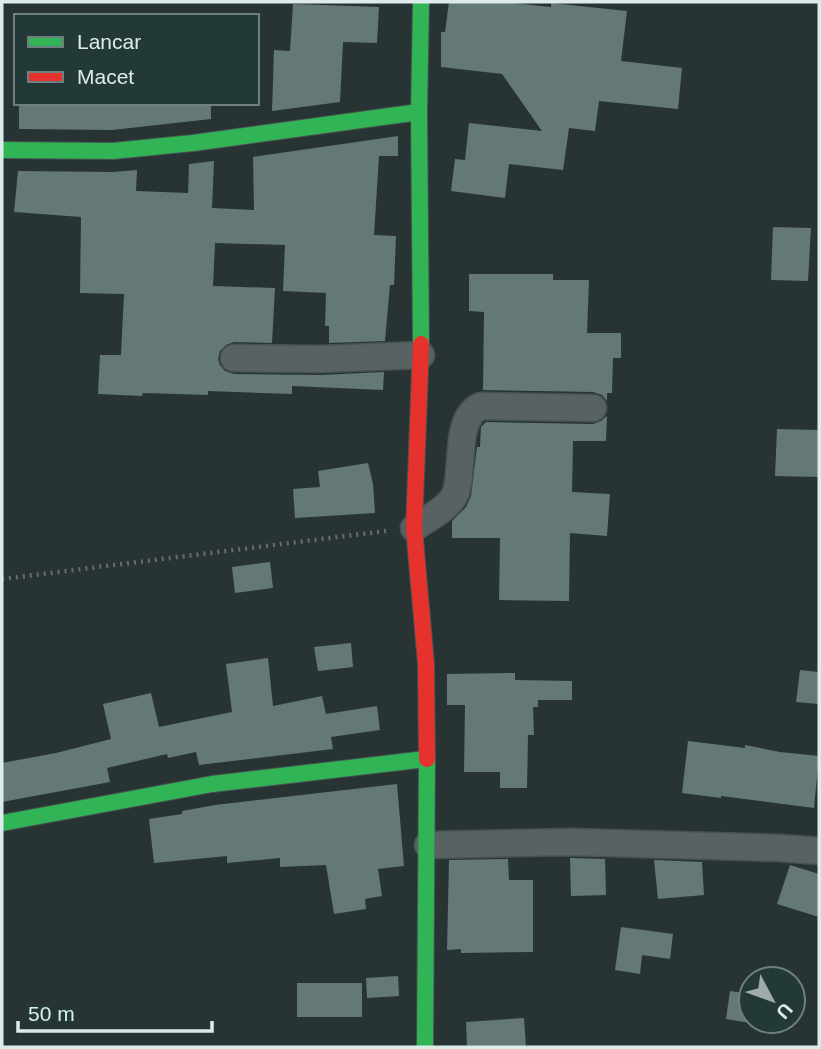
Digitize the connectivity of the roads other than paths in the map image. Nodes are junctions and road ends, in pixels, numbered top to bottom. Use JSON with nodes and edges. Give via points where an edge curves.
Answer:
{"nodes":[{"id":1,"x":421,"y":2,"type":"edge"},
{"id":2,"x":419,"y":112,"type":"junction"},
{"id":3,"x":2,"y":150,"type":"edge"},
{"id":4,"x":421,"y":355,"type":"junction"},
{"id":5,"x":234,"y":358,"type":"dead end"},
{"id":6,"x":593,"y":408,"type":"dead end"},
{"id":7,"x":414,"y":528,"type":"junction"},
{"id":8,"x":426,"y":759,"type":"junction"},
{"id":9,"x":2,"y":823,"type":"edge"},
{"id":10,"x":428,"y":845,"type":"junction"},
{"id":11,"x":819,"y":851,"type":"edge"},
{"id":12,"x":425,"y":1047,"type":"edge"}],
"edges":[{"from":1,"to":2,"type":"street"},
{"from":2,"to":3,"type":"street","via":[[113,151]]},
{"from":2,"to":4,"type":"street"},
{"from":4,"to":5,"type":"street"},
{"from":4,"to":7,"type":"street"},
{"from":6,"to":7,"type":"street","via":[[474,409],[464,433],[456,491],[450,502]]},
{"from":7,"to":8,"type":"street","via":[[426,664]]},
{"from":8,"to":9,"type":"street","via":[[212,784]]},
{"from":8,"to":10,"type":"street"},
{"from":10,"to":11,"type":"street","via":[[570,842]]},
{"from":10,"to":12,"type":"street"}]}
